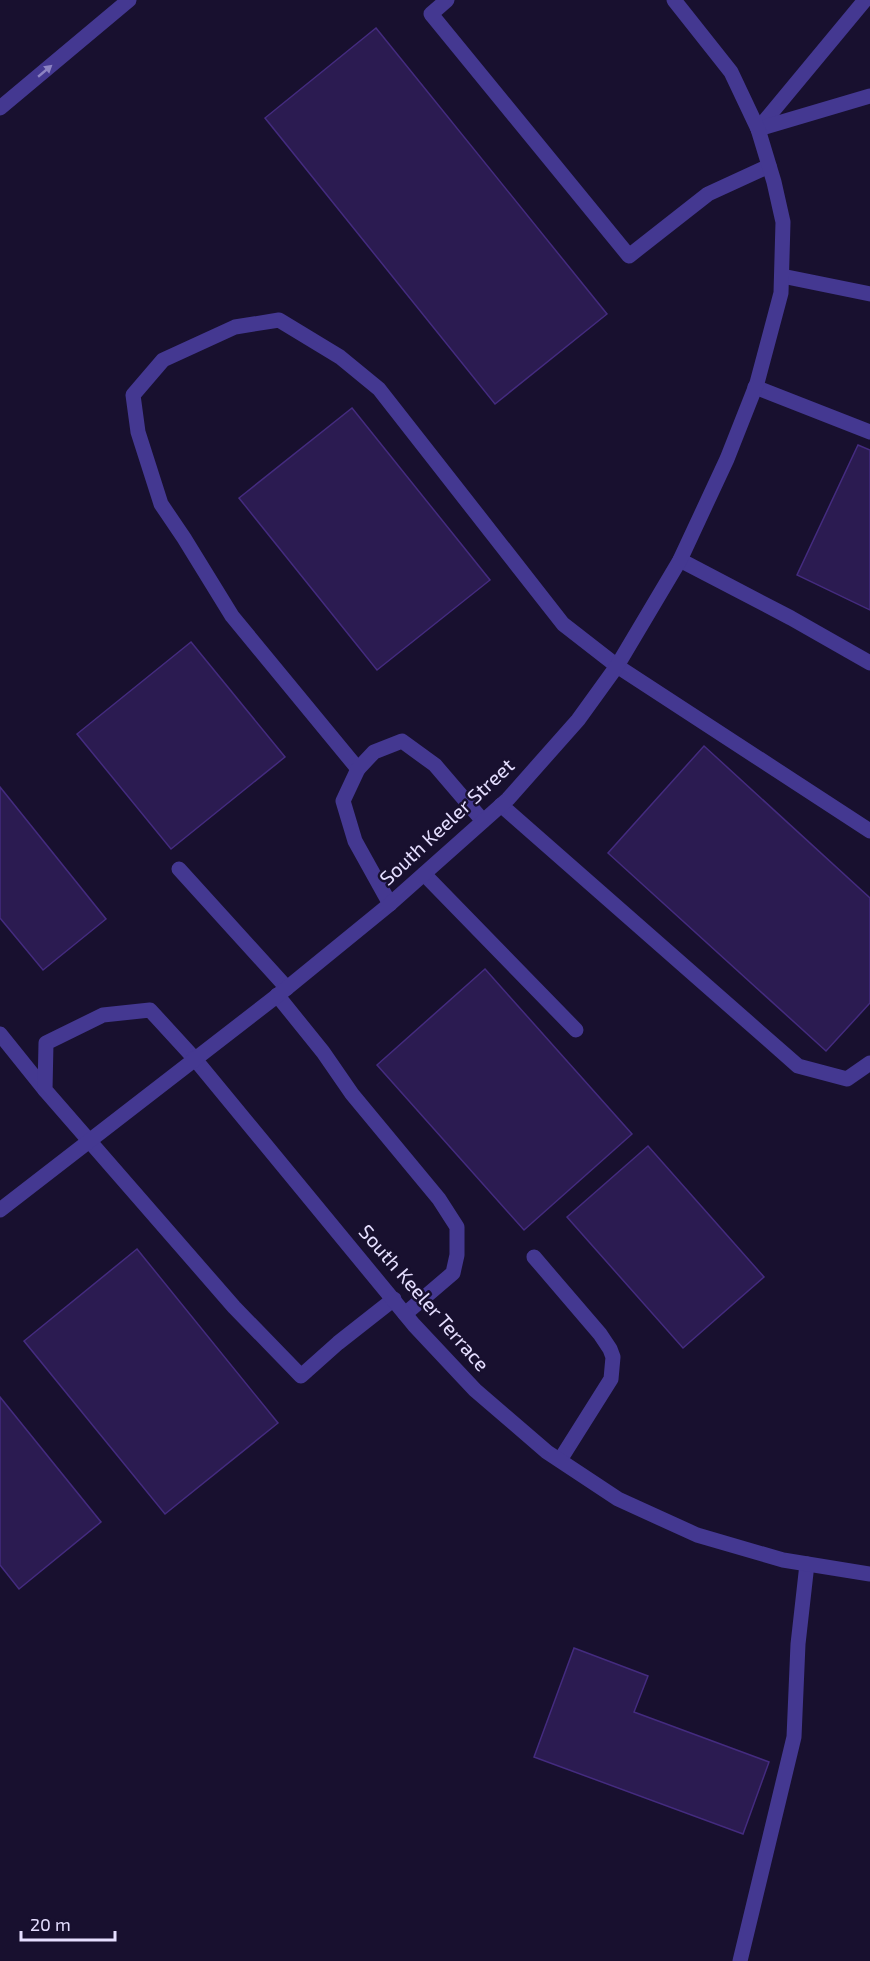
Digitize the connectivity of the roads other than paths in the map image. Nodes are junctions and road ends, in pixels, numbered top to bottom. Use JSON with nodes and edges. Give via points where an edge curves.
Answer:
{"nodes":[{"id":1,"x":129,"y":0,"type":"edge"},
{"id":2,"x":447,"y":0,"type":"edge"},
{"id":3,"x":674,"y":0,"type":"edge"},
{"id":4,"x":865,"y":0,"type":"edge"},
{"id":5,"x":870,"y":96,"type":"edge"},
{"id":6,"x":0,"y":108,"type":"edge"},
{"id":7,"x":758,"y":129,"type":"junction"},
{"id":8,"x":770,"y":166,"type":"junction"},
{"id":9,"x":782,"y":276,"type":"junction"},
{"id":10,"x":870,"y":294,"type":"edge"},
{"id":11,"x":755,"y":387,"type":"junction"},
{"id":12,"x":870,"y":432,"type":"edge"},
{"id":13,"x":680,"y":560,"type":"junction"},
{"id":14,"x":870,"y":663,"type":"edge"},
{"id":15,"x":617,"y":666,"type":"junction"},
{"id":16,"x":358,"y":769,"type":"junction"},
{"id":17,"x":501,"y":805,"type":"junction"},
{"id":18,"x":483,"y":821,"type":"junction"},
{"id":19,"x":870,"y":831,"type":"edge"},
{"id":20,"x":179,"y":869,"type":"dead end"},
{"id":21,"x":424,"y":874,"type":"junction"},
{"id":22,"x":390,"y":904,"type":"junction"},
{"id":23,"x":282,"y":991,"type":"junction"},
{"id":24,"x":576,"y":1030,"type":"dead end"},
{"id":25,"x":0,"y":1034,"type":"edge"},
{"id":26,"x":195,"y":1058,"type":"junction"},
{"id":27,"x":870,"y":1063,"type":"edge"},
{"id":28,"x":45,"y":1090,"type":"junction"},
{"id":29,"x":89,"y":1141,"type":"junction"},
{"id":30,"x":1,"y":1208,"type":"edge"},
{"id":31,"x":534,"y":1257,"type":"dead end"},
{"id":32,"x":394,"y":1299,"type":"junction"},
{"id":33,"x":405,"y":1314,"type":"junction"},
{"id":34,"x":560,"y":1460,"type":"junction"},
{"id":35,"x":807,"y":1564,"type":"junction"},
{"id":36,"x":870,"y":1574,"type":"edge"},
{"id":37,"x":740,"y":1961,"type":"edge"}],
"edges":[{"from":6,"to":1,"type":"street","one_way":true},
{"from":2,"to":8,"type":"street","via":[[431,14],[629,256],[708,194]]},
{"from":3,"to":7,"type":"street","name":"South Keeler Street","via":[[731,72]]},
{"from":4,"to":7,"type":"street"},
{"from":5,"to":7,"type":"street"},
{"from":7,"to":8,"type":"street","name":"South Keeler Street"},
{"from":8,"to":9,"type":"street","name":"South Keeler Street","via":[[783,222]]},
{"from":9,"to":10,"type":"street"},
{"from":9,"to":11,"type":"street","name":"South Keeler Street","via":[[781,293]]},
{"from":11,"to":12,"type":"street"},
{"from":11,"to":13,"type":"street","name":"South Keeler Street","via":[[728,459]]},
{"from":13,"to":14,"type":"street"},
{"from":13,"to":15,"type":"street","name":"South Keeler Street"},
{"from":15,"to":16,"type":"street","via":[[563,624],[379,389],[340,357],[279,320],[235,327],[163,360],[133,395],[138,432],[161,504],[232,616]]},
{"from":15,"to":17,"type":"street","name":"South Keeler Street","via":[[578,720]]},
{"from":15,"to":19,"type":"street"},
{"from":16,"to":18,"type":"street","via":[[374,752],[402,741],[435,765]]},
{"from":16,"to":22,"type":"street","via":[[343,801],[356,841]]},
{"from":17,"to":18,"type":"street","name":"South Keeler Street"},
{"from":17,"to":27,"type":"street","via":[[798,1066],[847,1079]]},
{"from":18,"to":21,"type":"street","name":"South Keeler Street"},
{"from":20,"to":23,"type":"street"},
{"from":21,"to":22,"type":"street","name":"South Keeler Street"},
{"from":21,"to":24,"type":"street"},
{"from":22,"to":23,"type":"street","name":"South Keeler Street"},
{"from":23,"to":26,"type":"street","name":"South Keeler Street"},
{"from":23,"to":33,"type":"street","via":[[352,1094],[439,1199],[456,1227],[453,1273]]},
{"from":25,"to":28,"type":"street"},
{"from":26,"to":28,"type":"street","name":"South Keeler Terrace","via":[[150,1010],[103,1015],[46,1043]]},
{"from":26,"to":29,"type":"street","name":"South Keeler Street"},
{"from":26,"to":32,"type":"street","name":"South Keeler Terrace"},
{"from":28,"to":29,"type":"street"},
{"from":29,"to":30,"type":"street","name":"South Keeler Street"},
{"from":29,"to":32,"type":"street","via":[[234,1307],[301,1376]]},
{"from":31,"to":34,"type":"street","via":[[600,1334],[613,1357],[610,1379],[602,1396]]},
{"from":32,"to":33,"type":"street","name":"South Keeler Terrace"},
{"from":33,"to":34,"type":"street","name":"South Keeler Terrace","via":[[475,1390]]},
{"from":34,"to":35,"type":"street","name":"South Keeler Terrace","via":[[618,1499],[697,1535]]},
{"from":35,"to":36,"type":"street","name":"South Keeler Terrace"},
{"from":35,"to":37,"type":"street","via":[[794,1737]]}]}
